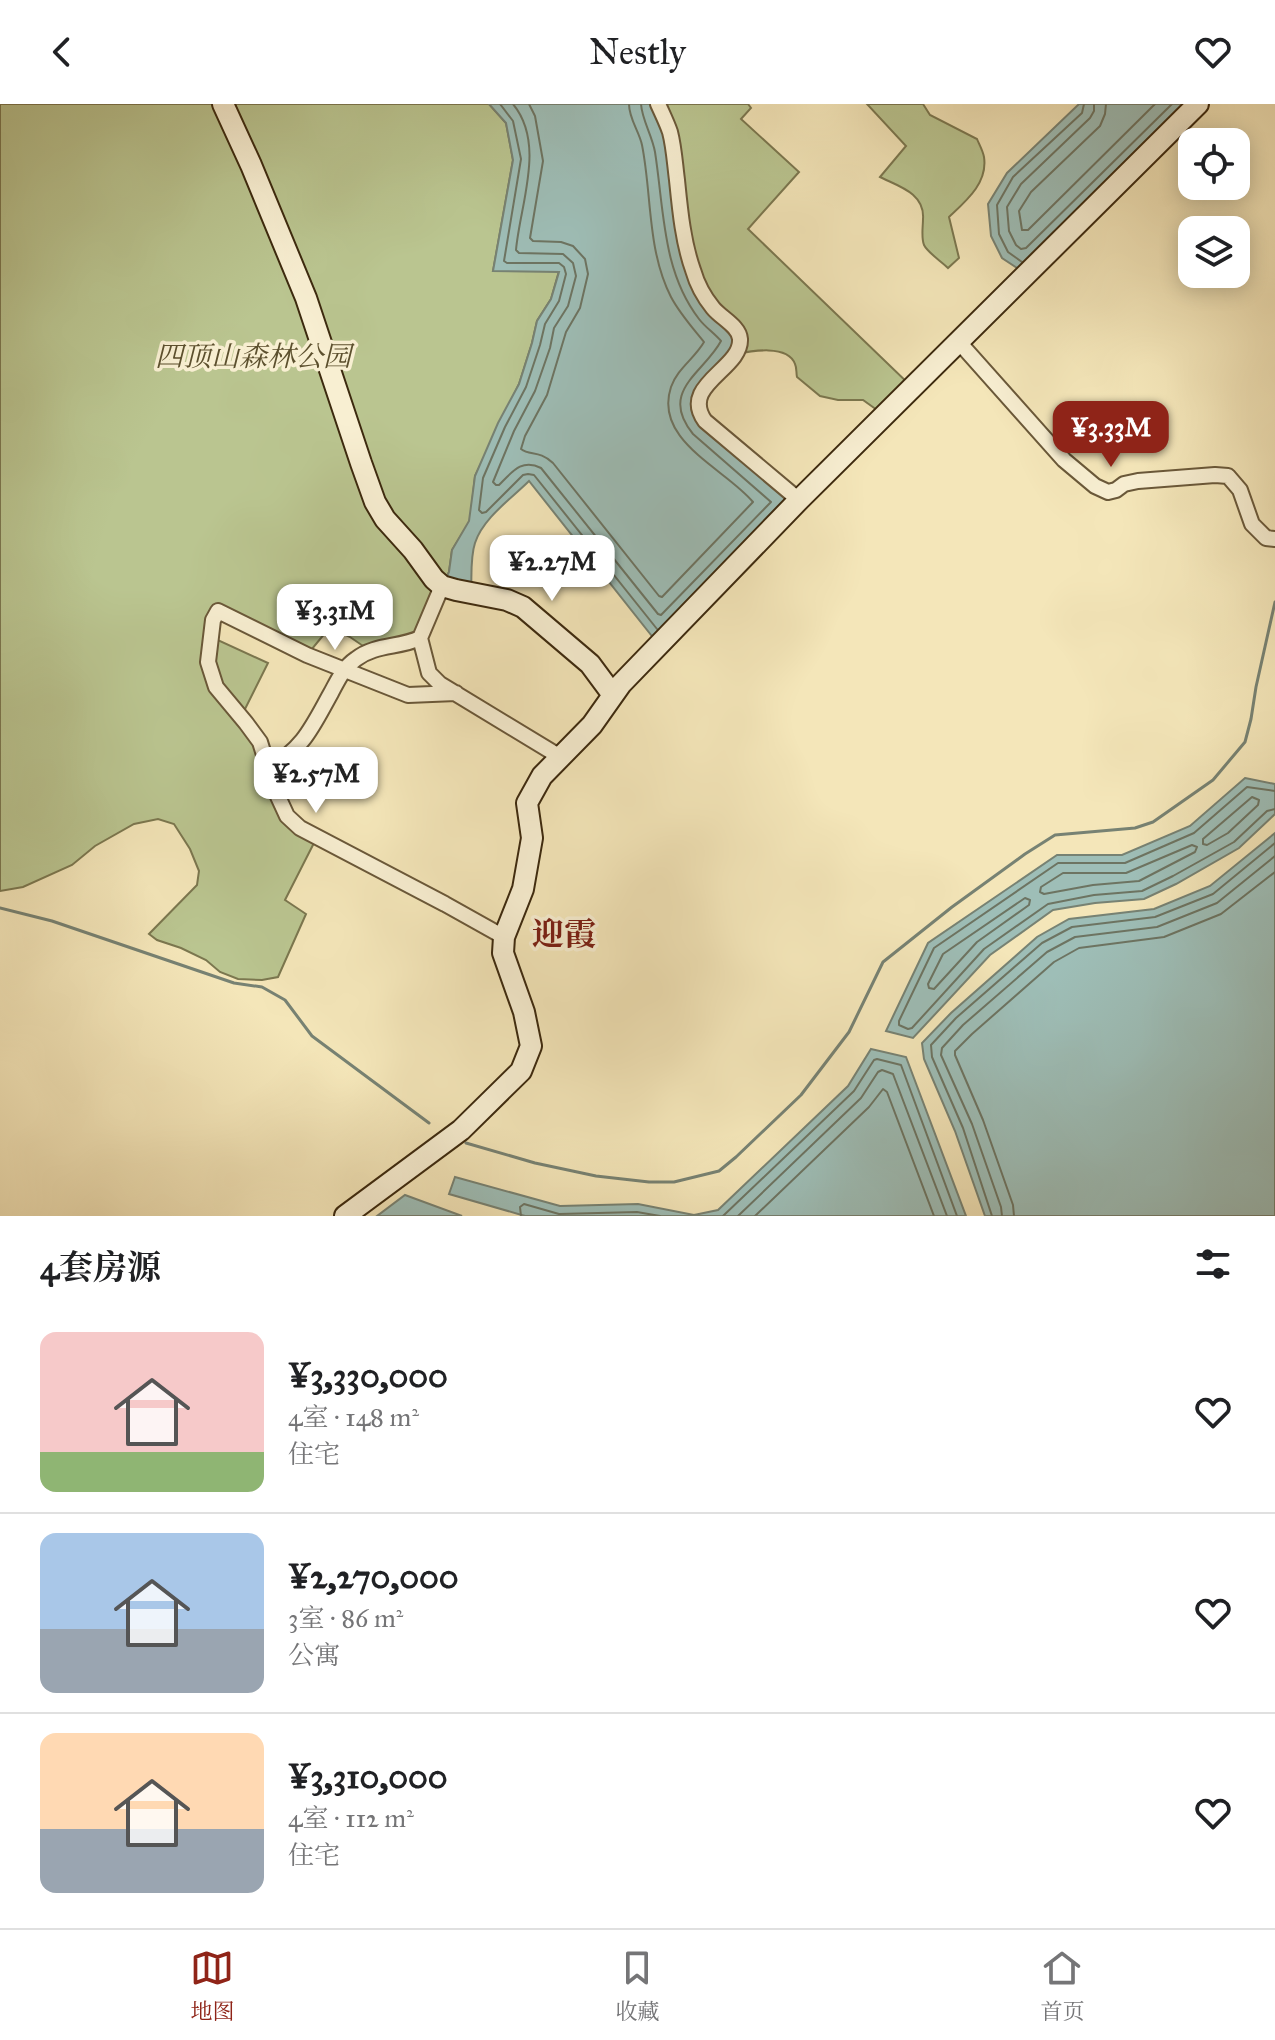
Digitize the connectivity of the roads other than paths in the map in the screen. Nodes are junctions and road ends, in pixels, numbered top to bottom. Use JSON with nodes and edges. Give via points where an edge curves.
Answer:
{"nodes":[{"id":1,"x":223,"y":104,"type":"edge"},
{"id":2,"x":658,"y":104,"type":"edge"},
{"id":3,"x":1198,"y":104,"type":"edge"},
{"id":4,"x":958,"y":341,"type":"junction"},
{"id":5,"x":799,"y":500,"type":"junction"},
{"id":6,"x":1275,"y":539,"type":"edge"},
{"id":7,"x":442,"y":586,"type":"junction"},
{"id":8,"x":420,"y":638,"type":"junction"},
{"id":9,"x":344,"y":669,"type":"junction"},
{"id":10,"x":456,"y":693,"type":"junction"},
{"id":11,"x":613,"y":695,"type":"junction"},
{"id":12,"x":562,"y":758,"type":"junction"},
{"id":13,"x":269,"y":768,"type":"junction"},
{"id":14,"x":504,"y":937,"type":"junction"},
{"id":15,"x":345,"y":1216,"type":"edge"}],
"edges":[{"from":1,"to":7,"type":"main road","via":[[306,298],[375,502]]},
{"from":2,"to":5,"type":"street","via":[[670,133],[693,271],[714,310],[740,340],[735,354],[699,397],[701,415]]},
{"from":3,"to":4,"type":"main road"},
{"from":4,"to":5,"type":"main road"},
{"from":4,"to":6,"type":"street","via":[[1064,460],[1095,486],[1108,492],[1138,481],[1228,476],[1240,490],[1252,524],[1266,538]]},
{"from":5,"to":11,"type":"main road"},
{"from":7,"to":8,"type":"street"},
{"from":7,"to":11,"type":"main road","via":[[523,607],[590,664]]},
{"from":8,"to":9,"type":"street","via":[[369,650]]},
{"from":8,"to":10,"type":"street","via":[[429,673]]},
{"from":9,"to":10,"type":"street","via":[[408,695]]},
{"from":9,"to":13,"type":"street","via":[[303,742]]},
{"from":9,"to":13,"type":"street","via":[[218,611],[208,662],[212,675],[260,742]]},
{"from":10,"to":12,"type":"street"},
{"from":11,"to":12,"type":"main road"},
{"from":12,"to":14,"type":"main road","via":[[542,776],[527,803],[532,838],[523,889]]},
{"from":13,"to":14,"type":"street","via":[[287,816],[300,828]]},
{"from":14,"to":15,"type":"main road","via":[[503,953],[531,1046],[521,1071],[461,1130]]}]}
